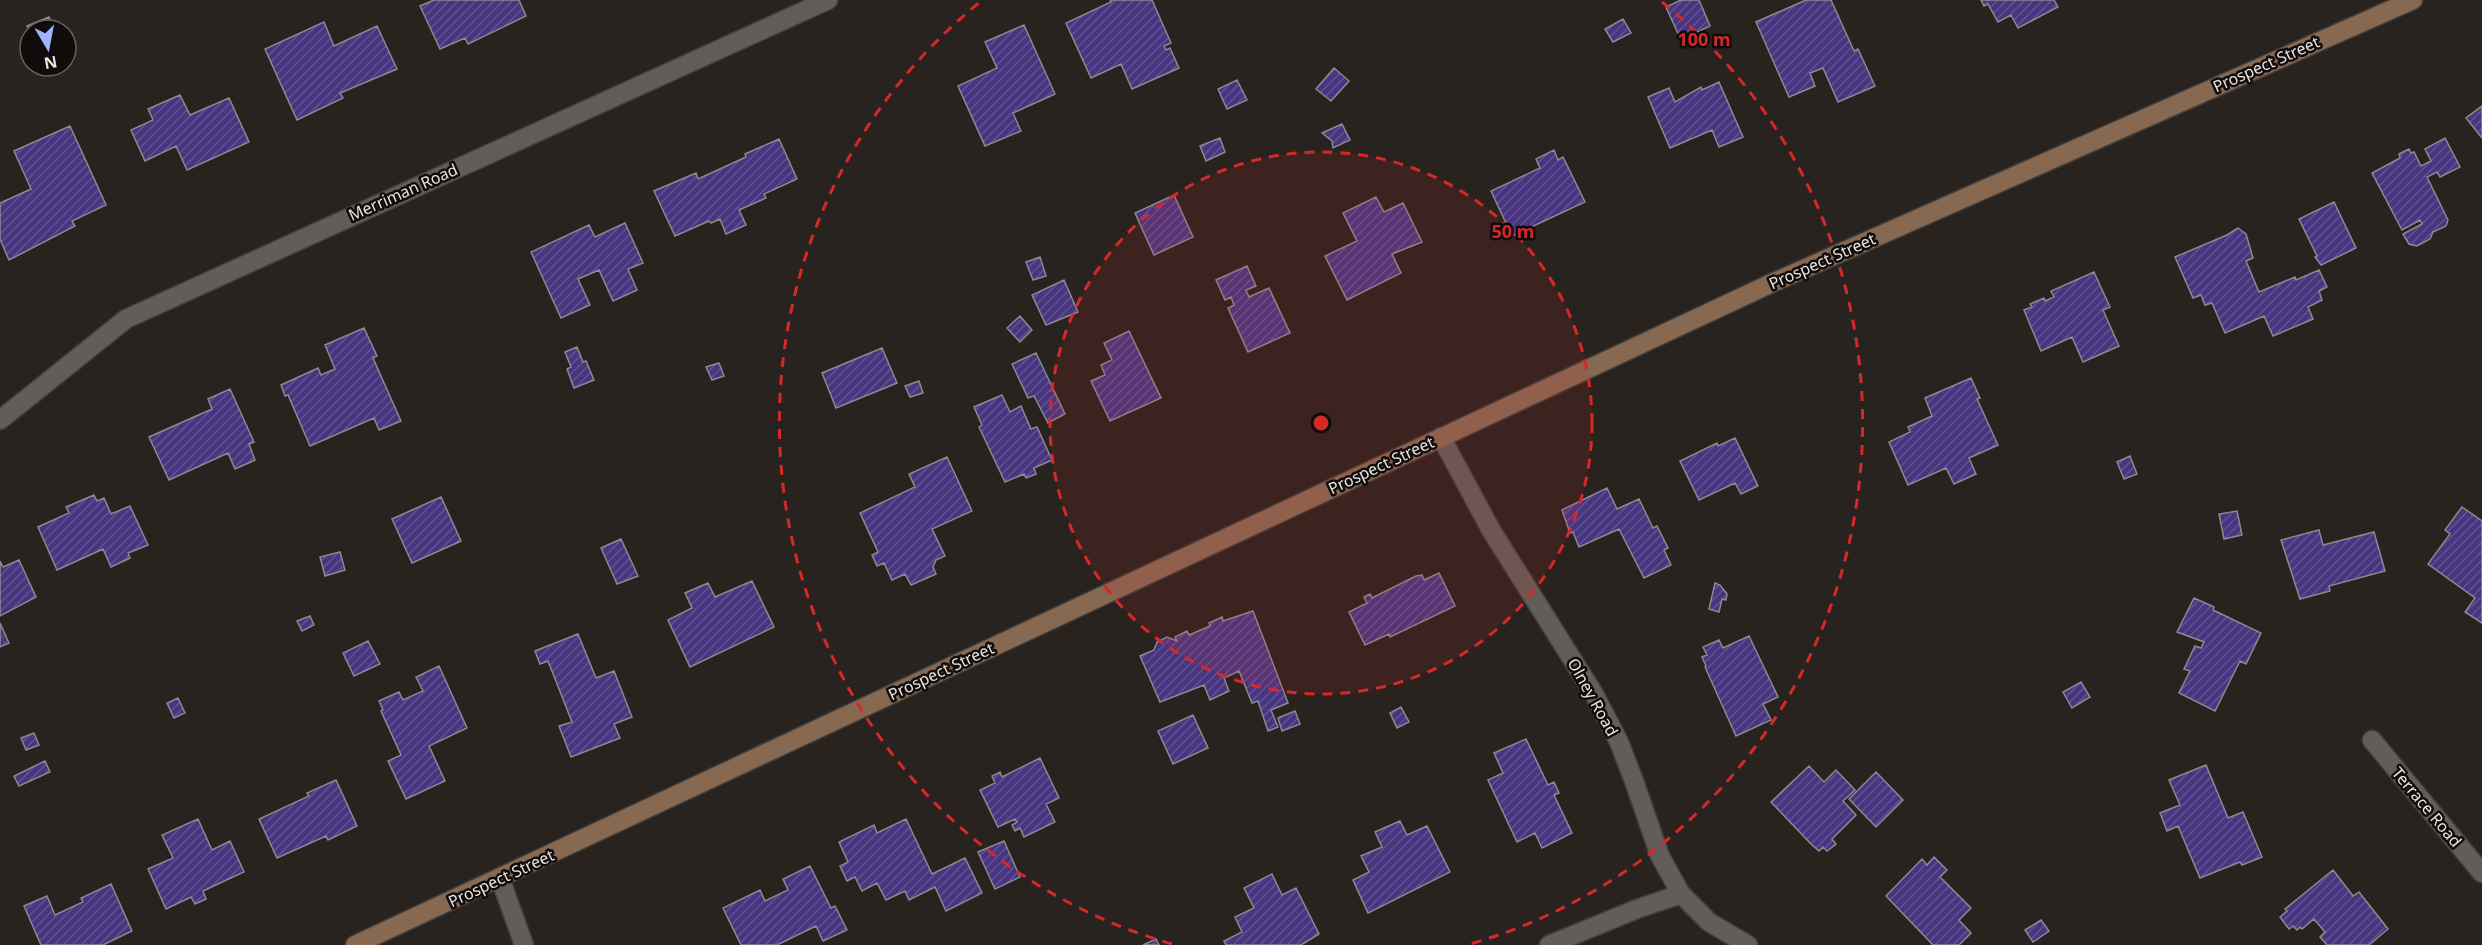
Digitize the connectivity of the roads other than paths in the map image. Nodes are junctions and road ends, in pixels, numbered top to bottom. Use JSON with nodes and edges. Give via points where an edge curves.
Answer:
{"nodes":[{"id":1,"x":828,"y":0,"type":"edge"},
{"id":2,"x":2413,"y":0,"type":"edge"},
{"id":3,"x":0,"y":420,"type":"edge"},
{"id":4,"x":1441,"y":437,"type":"junction"},
{"id":5,"x":2372,"y":741,"type":"dead end"},
{"id":6,"x":2482,"y":873,"type":"edge"},
{"id":7,"x":500,"y":878,"type":"junction"},
{"id":8,"x":1681,"y":894,"type":"junction"},
{"id":9,"x":355,"y":945,"type":"edge"},
{"id":10,"x":524,"y":945,"type":"edge"},
{"id":11,"x":1549,"y":945,"type":"edge"},
{"id":12,"x":1748,"y":945,"type":"edge"}],
"edges":[{"from":1,"to":3,"type":"street","name":"Merriman Road","via":[[126,319]]},
{"from":2,"to":4,"type":"main road","name":"Prospect Street","via":[[1929,212]]},
{"from":4,"to":7,"type":"main road","name":"Prospect Street"},
{"from":4,"to":8,"type":"street","name":"Olney Road","via":[[1491,530],[1594,694],[1630,771],[1660,856]]},
{"from":5,"to":6,"type":"street","name":"Terrace Road"},
{"from":7,"to":9,"type":"main road","name":"Prospect Street"},
{"from":7,"to":10,"type":"street"},
{"from":8,"to":11,"type":"street"},
{"from":8,"to":12,"type":"street","name":"Olney Road","via":[[1709,921]]}]}
